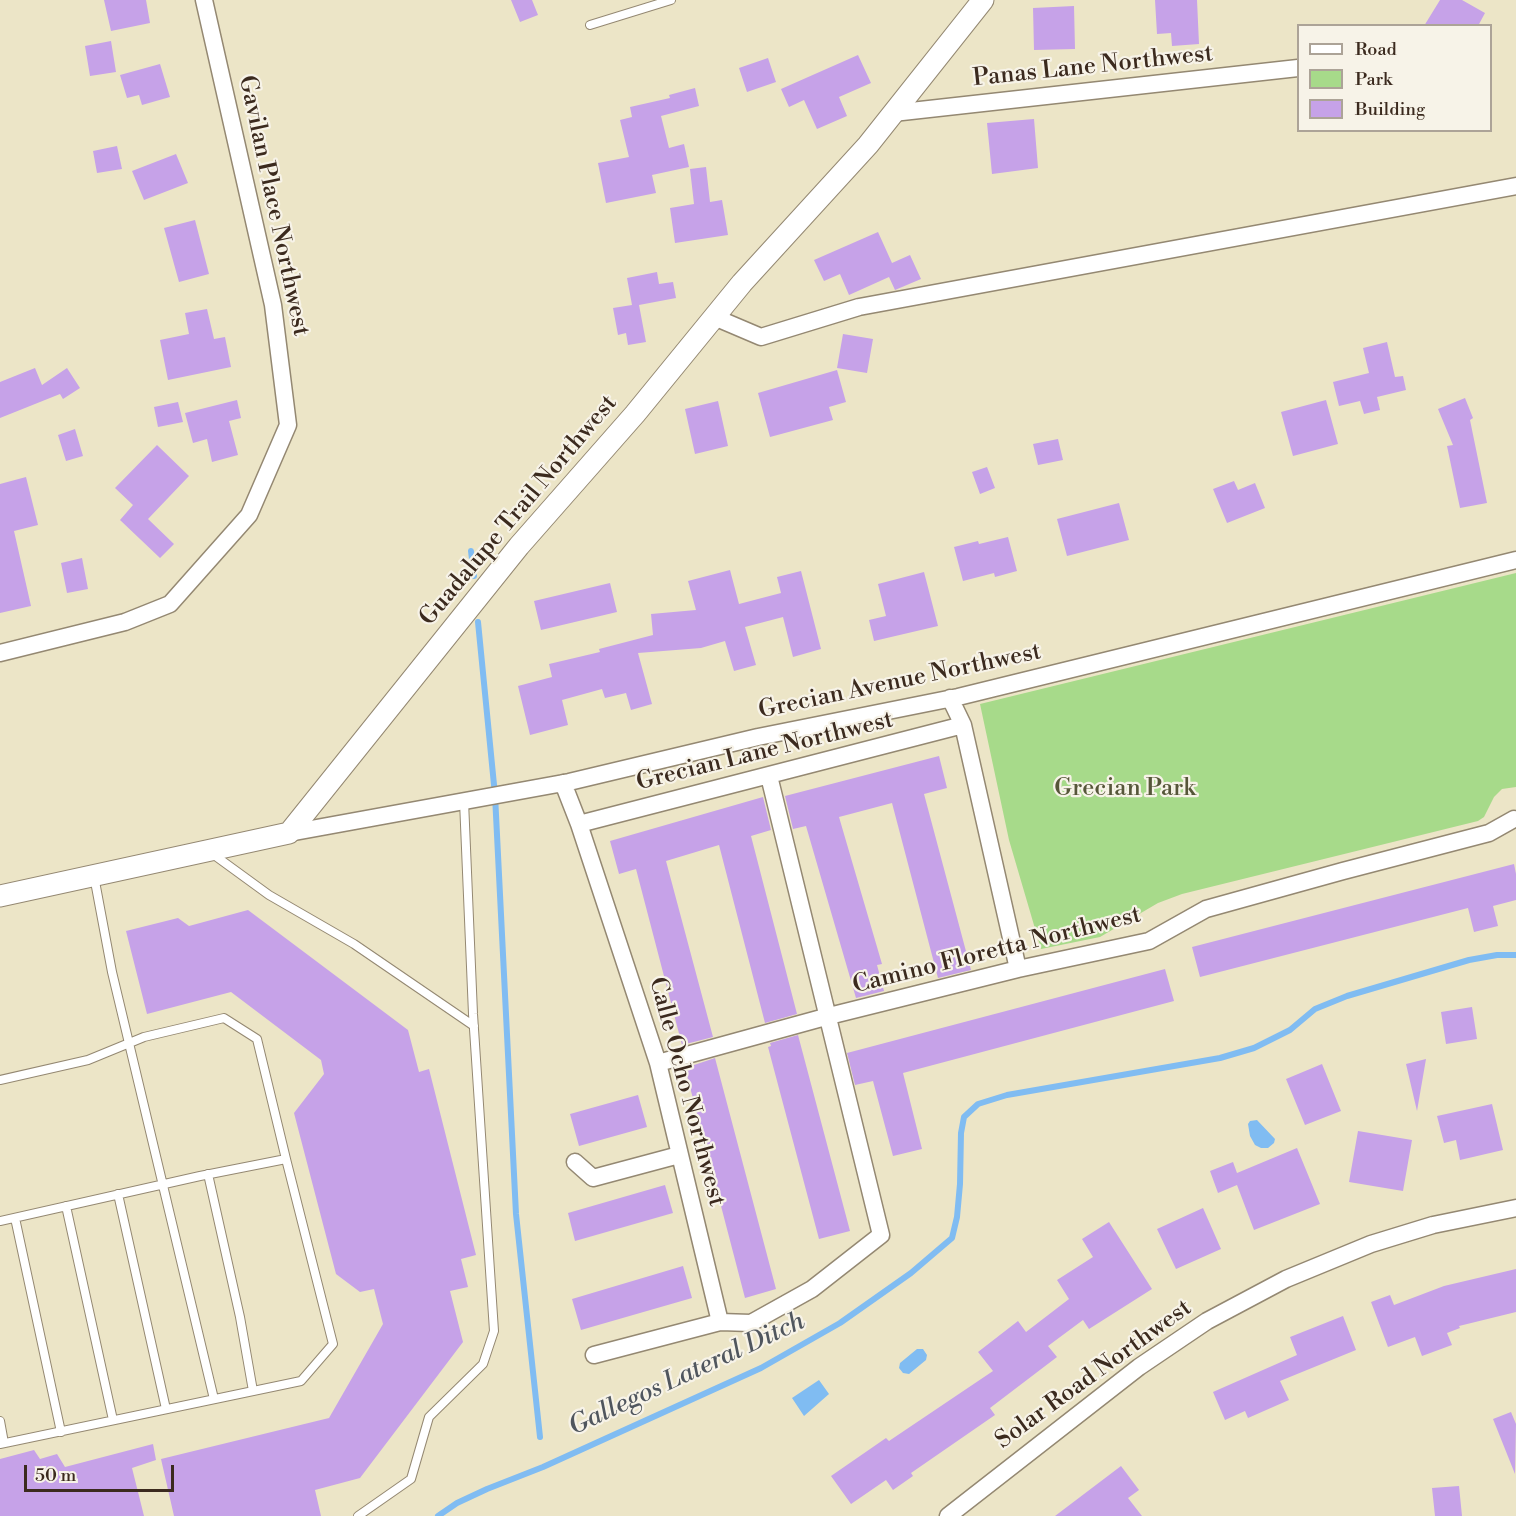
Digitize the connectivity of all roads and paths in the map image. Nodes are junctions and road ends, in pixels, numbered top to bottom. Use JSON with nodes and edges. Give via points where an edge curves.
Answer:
{"nodes":[{"id":1,"x":204,"y":0,"type":"edge"},
{"id":2,"x":671,"y":0,"type":"edge"},
{"id":3,"x":983,"y":0,"type":"edge"},
{"id":4,"x":590,"y":25,"type":"dead end"},
{"id":5,"x":1297,"y":68,"type":"edge"},
{"id":6,"x":893,"y":113,"type":"junction"},
{"id":7,"x":1516,"y":186,"type":"edge"},
{"id":8,"x":714,"y":317,"type":"junction"},
{"id":9,"x":1516,"y":560,"type":"edge"},
{"id":10,"x":0,"y":653,"type":"edge"},
{"id":11,"x":950,"y":698,"type":"junction"},
{"id":12,"x":963,"y":725,"type":"junction"},
{"id":13,"x":769,"y":776,"type":"junction"},
{"id":14,"x":563,"y":783,"type":"junction"},
{"id":15,"x":464,"y":801,"type":"junction"},
{"id":16,"x":1514,"y":819,"type":"dead end"},
{"id":17,"x":579,"y":824,"type":"junction"},
{"id":18,"x":289,"y":833,"type":"junction"},
{"id":19,"x":207,"y":850,"type":"junction"},
{"id":20,"x":94,"y":875,"type":"junction"},
{"id":21,"x":0,"y":896,"type":"edge"},
{"id":22,"x":1018,"y":969,"type":"junction"},
{"id":23,"x":829,"y":1016,"type":"junction"},
{"id":24,"x":474,"y":1026,"type":"junction"},
{"id":25,"x":129,"y":1043,"type":"junction"},
{"id":26,"x":658,"y":1064,"type":"junction"},
{"id":27,"x":0,"y":1080,"type":"edge"},
{"id":28,"x":679,"y":1155,"type":"junction"},
{"id":29,"x":286,"y":1159,"type":"junction"},
{"id":30,"x":575,"y":1162,"type":"dead end"},
{"id":31,"x":208,"y":1174,"type":"junction"},
{"id":32,"x":163,"y":1184,"type":"junction"},
{"id":33,"x":118,"y":1194,"type":"junction"},
{"id":34,"x":66,"y":1206,"type":"junction"},
{"id":35,"x":1516,"y":1208,"type":"edge"},
{"id":36,"x":15,"y":1218,"type":"junction"},
{"id":37,"x":0,"y":1221,"type":"edge"},
{"id":38,"x":720,"y":1322,"type":"junction"},
{"id":39,"x":594,"y":1355,"type":"dead end"},
{"id":40,"x":253,"y":1391,"type":"junction"},
{"id":41,"x":213,"y":1399,"type":"junction"},
{"id":42,"x":166,"y":1409,"type":"junction"},
{"id":43,"x":113,"y":1420,"type":"junction"},
{"id":44,"x":0,"y":1421,"type":"edge"},
{"id":45,"x":61,"y":1432,"type":"junction"},
{"id":46,"x":2,"y":1444,"type":"edge"},
{"id":47,"x":358,"y":1516,"type":"edge"},
{"id":48,"x":948,"y":1516,"type":"edge"}],
"edges":[{"from":1,"to":10,"type":"street","name":"Gavilan Place Northwest","via":[[273,305],[288,425],[249,515],[170,604],[125,622]]},
{"from":2,"to":4,"type":"lane"},
{"from":3,"to":6,"type":"street","name":"Guadalupe Trail Northwest"},
{"from":5,"to":6,"type":"street","name":"Panas Lane Northwest"},
{"from":6,"to":8,"type":"street","name":"Guadalupe Trail Northwest"},
{"from":7,"to":8,"type":"street","via":[[859,307],[761,337]]},
{"from":8,"to":18,"type":"street","name":"Guadalupe Trail Northwest","via":[[519,546]]},
{"from":9,"to":11,"type":"street","name":"Grecian Avenue Northwest"},
{"from":11,"to":12,"type":"street"},
{"from":11,"to":14,"type":"street","name":"Grecian Avenue Northwest","via":[[758,737]]},
{"from":12,"to":13,"type":"street","name":"Grecian Lane Northwest"},
{"from":12,"to":22,"type":"street"},
{"from":13,"to":17,"type":"street","name":"Grecian Lane Northwest"},
{"from":13,"to":23,"type":"street"},
{"from":14,"to":15,"type":"street","name":"Grecian Avenue Northwest"},
{"from":14,"to":17,"type":"street","name":"Calle Ocho Northwest"},
{"from":15,"to":18,"type":"street","name":"Grecian Avenue Northwest"},
{"from":15,"to":24,"type":"lane"},
{"from":16,"to":22,"type":"street","name":"Camino Floretta Northwest","via":[[1489,833],[1206,909],[1149,941]]},
{"from":17,"to":26,"type":"street","name":"Calle Ocho Northwest"},
{"from":18,"to":19,"type":"street"},
{"from":19,"to":20,"type":"street"},
{"from":19,"to":24,"type":"lane","via":[[269,895],[354,944]]},
{"from":20,"to":21,"type":"street"},
{"from":20,"to":25,"type":"lane"},
{"from":22,"to":23,"type":"street","name":"Camino Floretta Northwest"},
{"from":23,"to":26,"type":"street","name":"Camino Floretta Northwest"},
{"from":23,"to":38,"type":"street","via":[[881,1234],[812,1289],[751,1323]]},
{"from":24,"to":47,"type":"lane","via":[[494,1331],[483,1364],[429,1417],[411,1479]]},
{"from":25,"to":27,"type":"lane","via":[[88,1060]]},
{"from":25,"to":29,"type":"lane","via":[[224,1018],[257,1040]]},
{"from":25,"to":32,"type":"lane"},
{"from":26,"to":28,"type":"street","name":"Calle Ocho Northwest"},
{"from":28,"to":30,"type":"street","via":[[593,1178]]},
{"from":28,"to":38,"type":"street","name":"Calle Ocho Northwest"},
{"from":29,"to":31,"type":"lane"},
{"from":29,"to":40,"type":"lane","via":[[333,1344],[301,1381]]},
{"from":31,"to":32,"type":"lane"},
{"from":31,"to":40,"type":"lane"},
{"from":32,"to":33,"type":"lane"},
{"from":32,"to":41,"type":"lane"},
{"from":33,"to":34,"type":"lane"},
{"from":33,"to":42,"type":"lane"},
{"from":34,"to":36,"type":"lane"},
{"from":34,"to":43,"type":"lane"},
{"from":35,"to":48,"type":"street","name":"Solar Road Northwest","via":[[1433,1225],[1371,1244],[1286,1279],[1207,1321],[1139,1367]]},
{"from":36,"to":37,"type":"lane"},
{"from":36,"to":45,"type":"lane"},
{"from":38,"to":39,"type":"street"},
{"from":40,"to":41,"type":"lane"},
{"from":41,"to":42,"type":"lane"},
{"from":42,"to":43,"type":"lane"},
{"from":43,"to":45,"type":"lane"},
{"from":44,"to":46,"type":"lane"},
{"from":45,"to":46,"type":"lane"}]}
